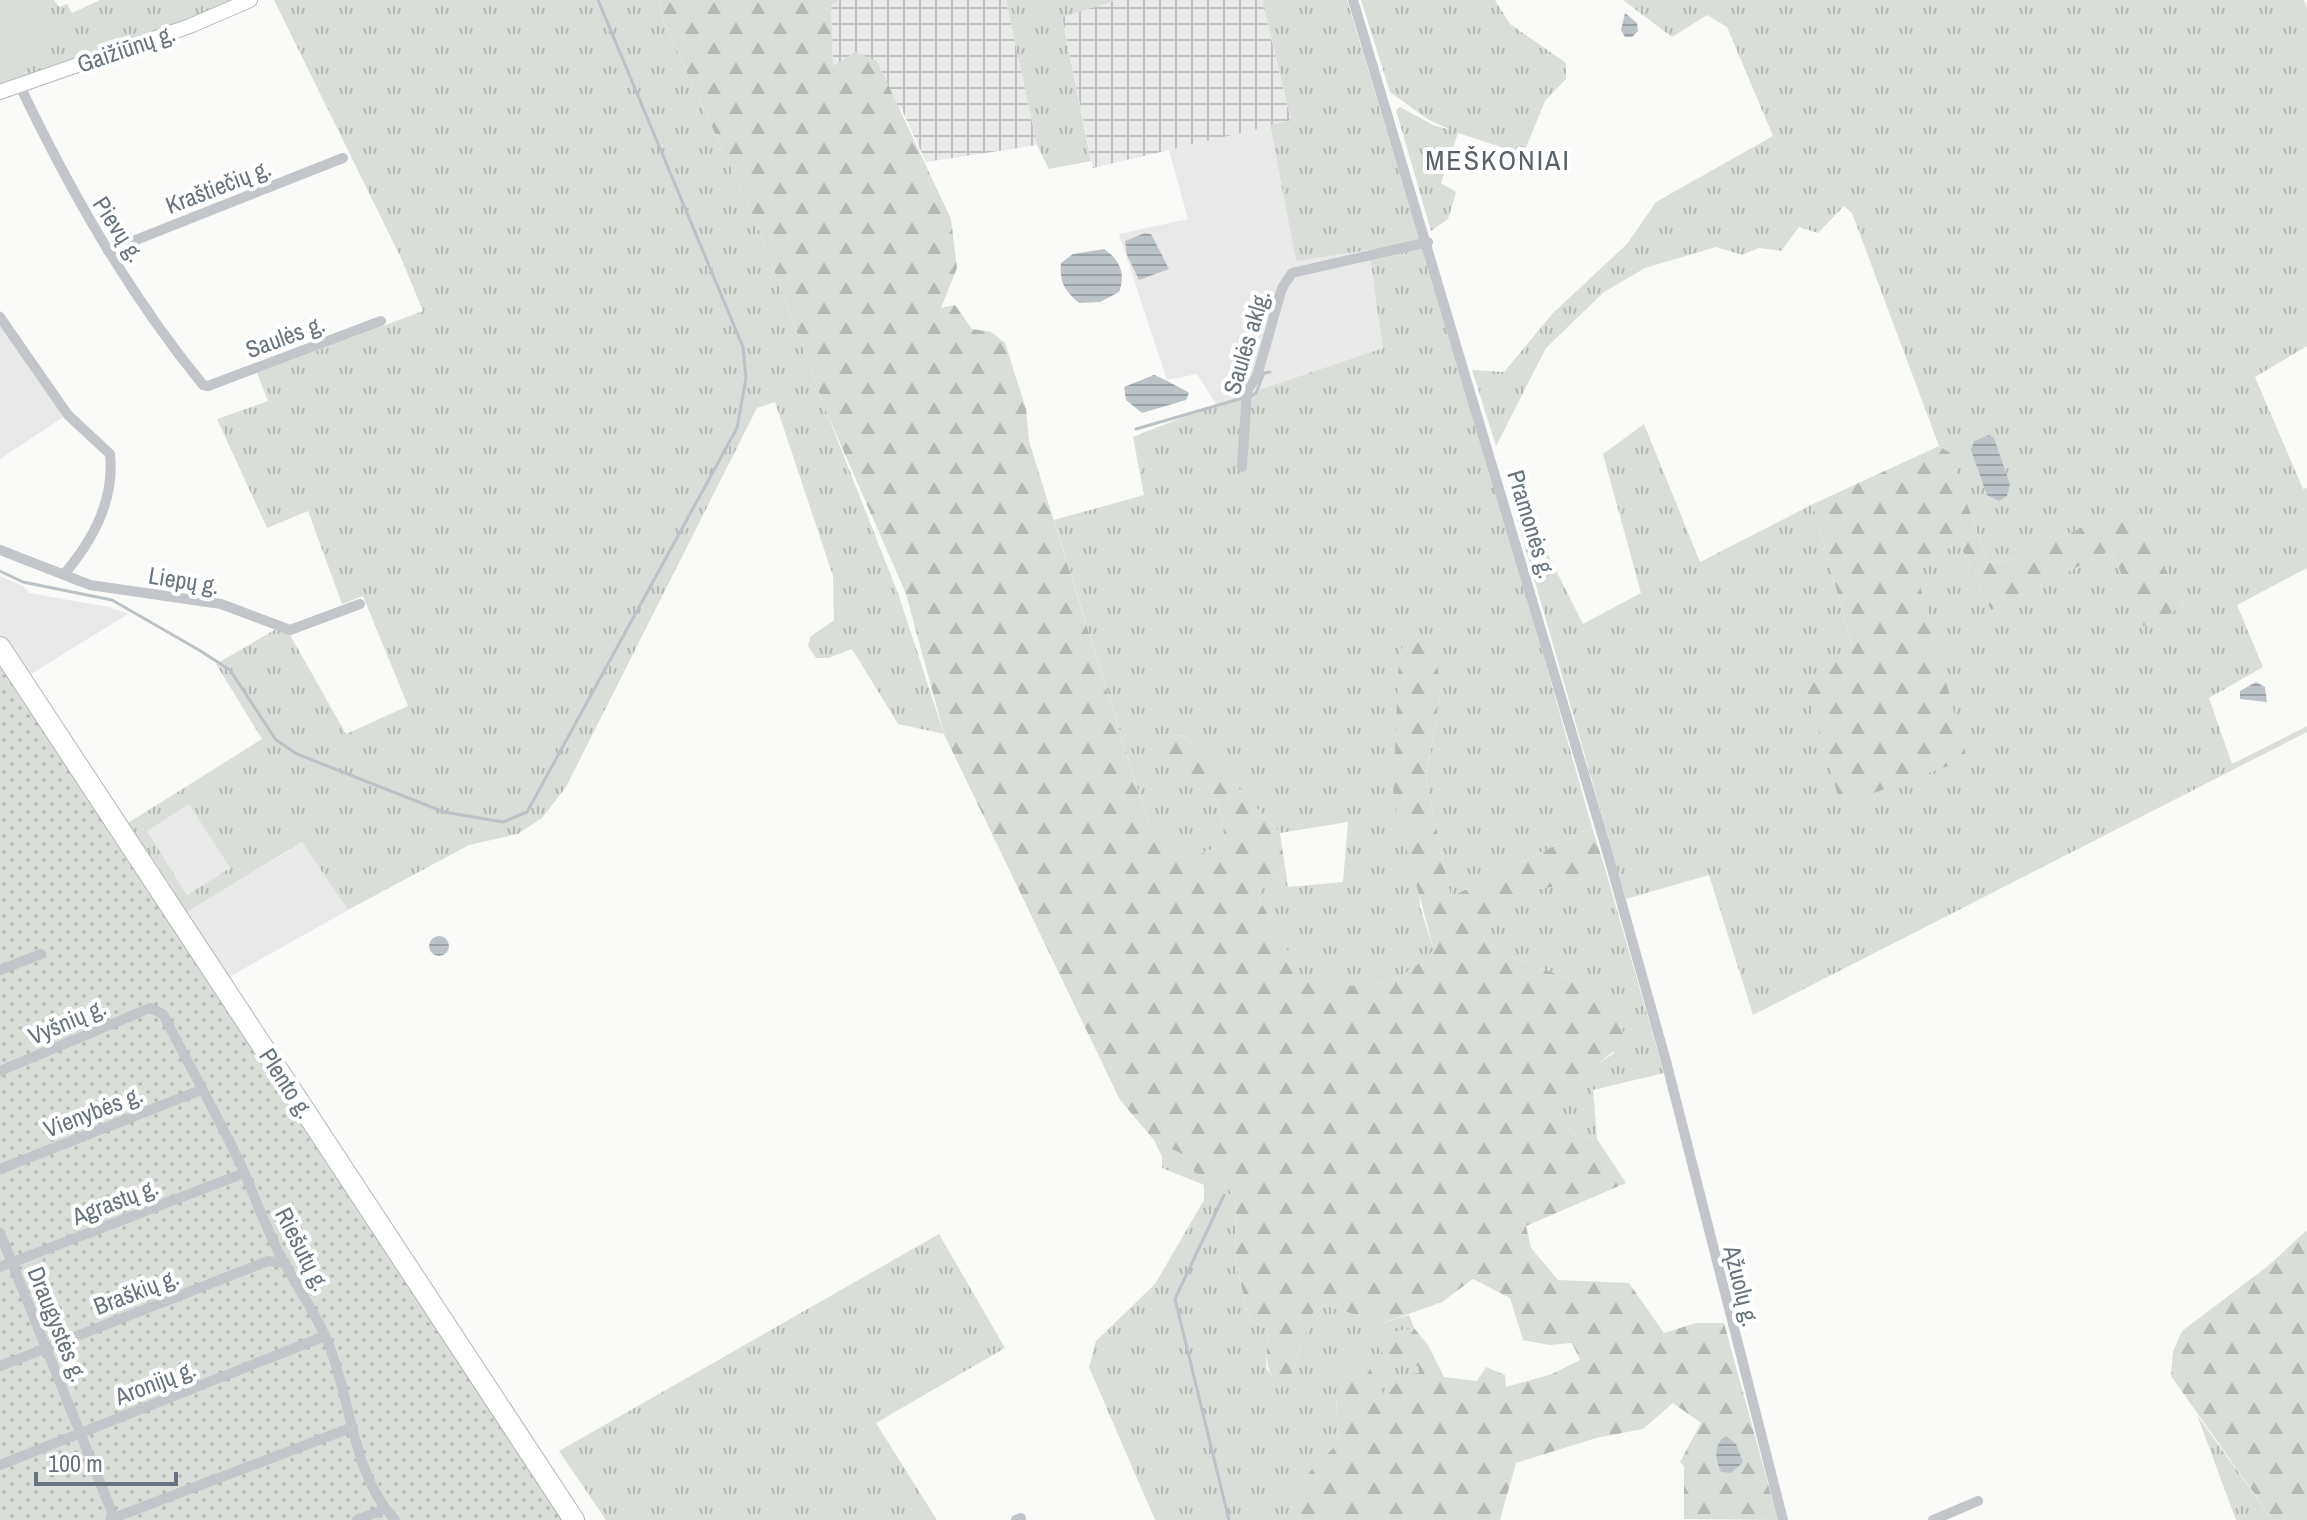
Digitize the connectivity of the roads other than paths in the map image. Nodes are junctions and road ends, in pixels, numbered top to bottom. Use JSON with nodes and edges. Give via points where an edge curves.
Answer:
{"nodes":[{"id":1,"x":250,"y":0,"type":"edge"},
{"id":2,"x":1353,"y":0,"type":"edge"},
{"id":3,"x":19,"y":84,"type":"junction"},
{"id":4,"x":0,"y":92,"type":"edge"},
{"id":5,"x":343,"y":158,"type":"dead end"},
{"id":6,"x":1428,"y":242,"type":"junction"},
{"id":7,"x":108,"y":251,"type":"junction"},
{"id":8,"x":0,"y":317,"type":"edge"},
{"id":9,"x":381,"y":321,"type":"dead end"},
{"id":10,"x":203,"y":385,"type":"joint"},
{"id":11,"x":1242,"y":467,"type":"dead end"},
{"id":12,"x":0,"y":550,"type":"edge"},
{"id":13,"x":65,"y":573,"type":"junction"},
{"id":14,"x":360,"y":604,"type":"dead end"},
{"id":15,"x":0,"y":647,"type":"edge"},
{"id":16,"x":41,"y":954,"type":"dead end"},
{"id":17,"x":0,"y":970,"type":"edge"},
{"id":18,"x":150,"y":1008,"type":"joint"},
{"id":19,"x":1666,"y":1061,"type":"joint"},
{"id":20,"x":0,"y":1071,"type":"edge"},
{"id":21,"x":201,"y":1090,"type":"junction"},
{"id":22,"x":0,"y":1169,"type":"edge"},
{"id":23,"x":244,"y":1173,"type":"junction"},
{"id":24,"x":0,"y":1233,"type":"edge"},
{"id":25,"x":12,"y":1262,"type":"junction"},
{"id":26,"x":287,"y":1263,"type":"junction"},
{"id":27,"x":0,"y":1267,"type":"edge"},
{"id":28,"x":325,"y":1336,"type":"junction"},
{"id":29,"x":46,"y":1347,"type":"junction"},
{"id":30,"x":0,"y":1366,"type":"edge"},
{"id":31,"x":353,"y":1427,"type":"junction"},
{"id":32,"x":80,"y":1433,"type":"junction"},
{"id":33,"x":0,"y":1465,"type":"edge"},
{"id":34,"x":1978,"y":1501,"type":"dead end"},
{"id":35,"x":385,"y":1509,"type":"junction"},
{"id":36,"x":113,"y":1519,"type":"edge"},
{"id":37,"x":357,"y":1520,"type":"edge"},
{"id":38,"x":395,"y":1520,"type":"edge"},
{"id":39,"x":574,"y":1520,"type":"edge"},
{"id":40,"x":1783,"y":1520,"type":"edge"},
{"id":41,"x":1933,"y":1520,"type":"edge"}],
"edges":[{"from":1,"to":3,"type":"main road","name":"Gaižiūnų g."},
{"from":2,"to":6,"type":"street","name":"Pramonės g."},
{"from":3,"to":4,"type":"main road","name":"Gaižiūnų g."},
{"from":3,"to":7,"type":"street","name":"Pievų g.","via":[[75,199]]},
{"from":5,"to":7,"type":"street","name":"Kraštiečių g."},
{"from":6,"to":11,"type":"street","name":"Saulės aklg.","via":[[1292,273],[1247,391]]},
{"from":6,"to":19,"type":"street","name":"Pramonės g."},
{"from":7,"to":10,"type":"street","name":"Pievų g."},
{"from":8,"to":13,"type":"street","via":[[68,415],[110,454],[102,516],[87,547]]},
{"from":9,"to":10,"type":"street","name":"Saulės g."},
{"from":12,"to":13,"type":"street","name":"Liepų g."},
{"from":13,"to":14,"type":"street","name":"Liepų g.","via":[[114,590],[221,604],[290,630]]},
{"from":15,"to":39,"type":"highway","name":"Plento g."},
{"from":16,"to":17,"type":"street"},
{"from":18,"to":20,"type":"street","name":"Vyšnių g."},
{"from":18,"to":21,"type":"street","name":"Riešutų g.","via":[[163,1014]]},
{"from":19,"to":40,"type":"street","name":"Ąžuolų g."},
{"from":21,"to":22,"type":"street","name":"Vienybės g."},
{"from":21,"to":23,"type":"street","name":"Riešutų g."},
{"from":23,"to":25,"type":"street","name":"Agrastų g."},
{"from":23,"to":26,"type":"street","name":"Riešutų g."},
{"from":24,"to":25,"type":"street","name":"Draugystės g."},
{"from":25,"to":27,"type":"street","name":"Agrastų g."},
{"from":25,"to":29,"type":"street","name":"Draugystės g."},
{"from":26,"to":28,"type":"street","name":"Riešutų g."},
{"from":26,"to":29,"type":"street","name":"Braškių g.","via":[[268,1261]]},
{"from":28,"to":31,"type":"street","name":"Riešutų g."},
{"from":28,"to":32,"type":"street","name":"Aronijų g."},
{"from":29,"to":30,"type":"street","name":"Braškių g."},
{"from":29,"to":32,"type":"street","name":"Draugystės g."},
{"from":31,"to":35,"type":"street","name":"Riešutų g."},
{"from":31,"to":36,"type":"street"},
{"from":32,"to":33,"type":"street","name":"Aronijų g."},
{"from":32,"to":36,"type":"street","name":"Draugystės g."},
{"from":34,"to":41,"type":"street"},
{"from":35,"to":37,"type":"street"},
{"from":35,"to":38,"type":"street","name":"Riešutų g."}]}
